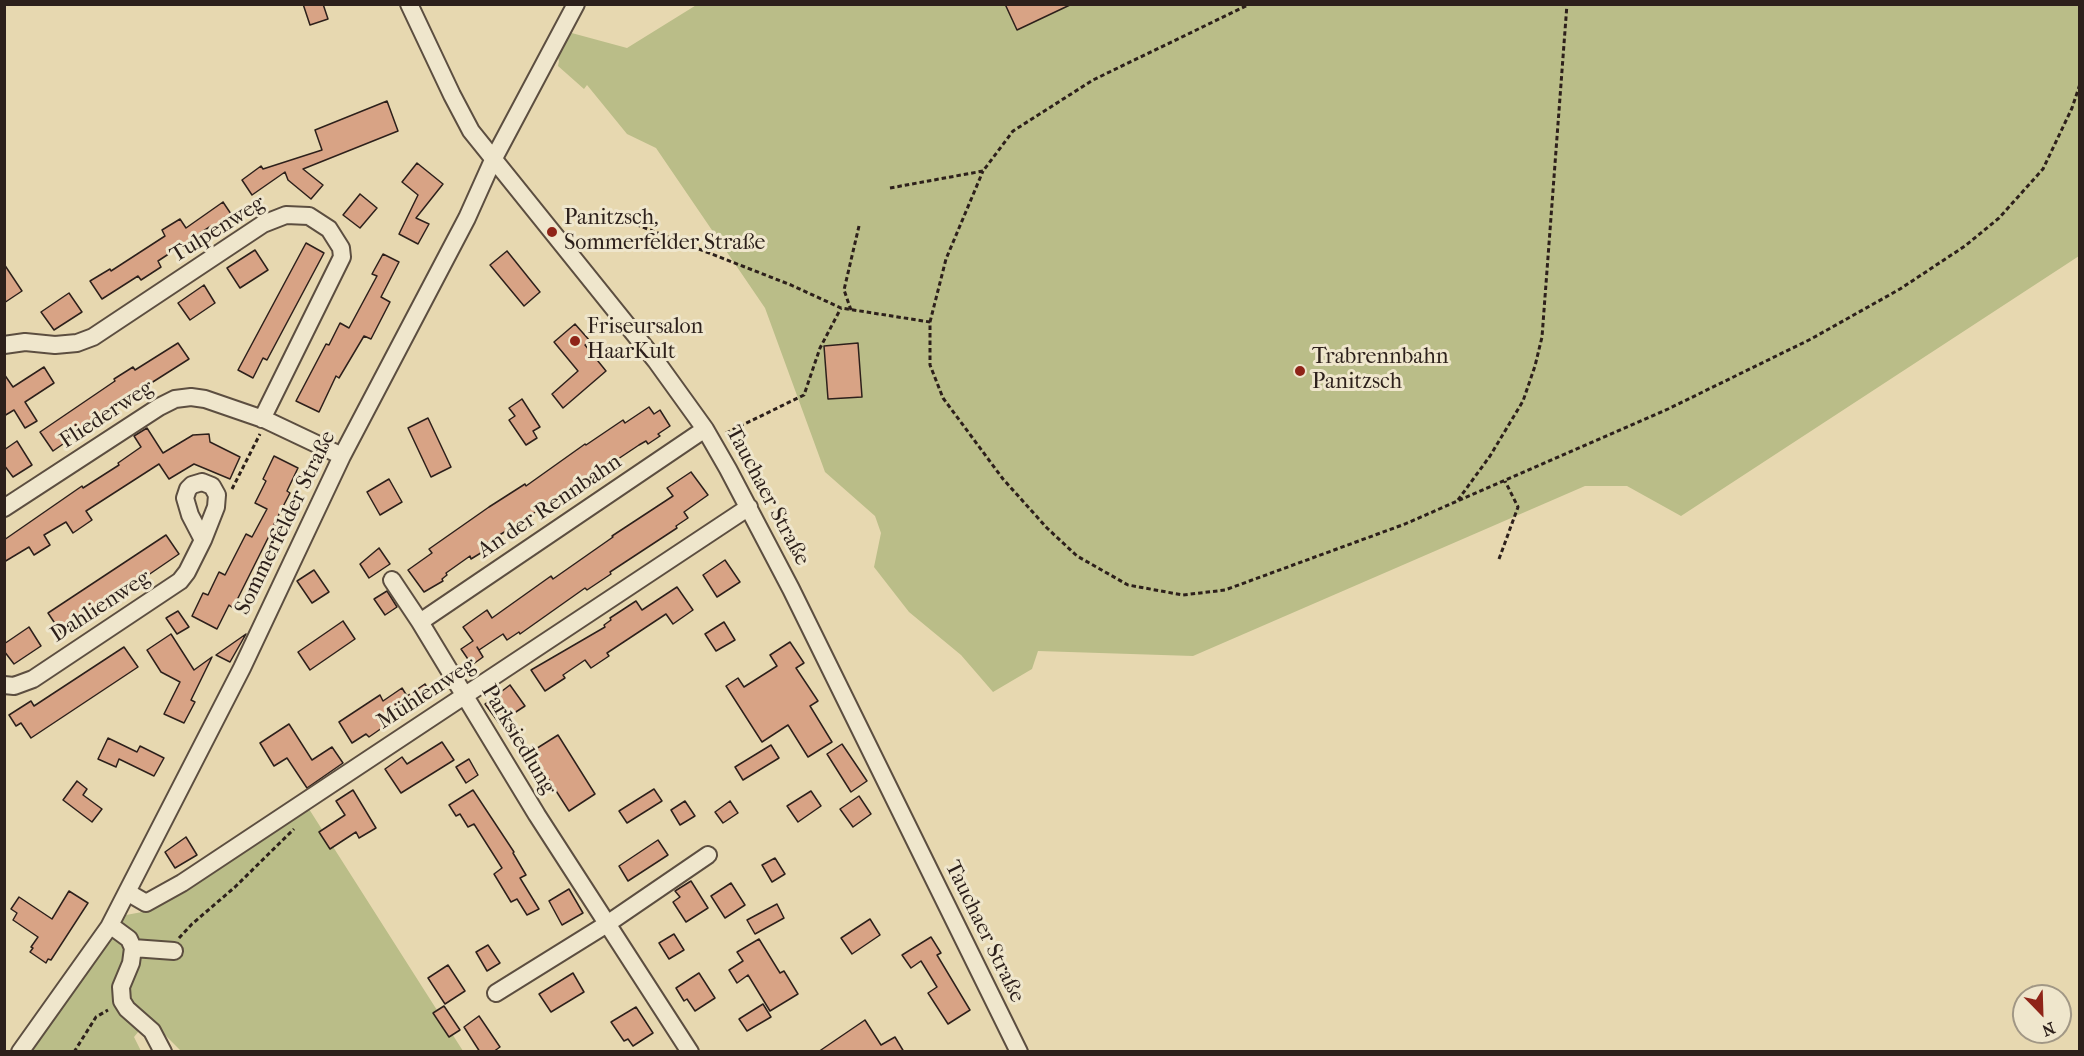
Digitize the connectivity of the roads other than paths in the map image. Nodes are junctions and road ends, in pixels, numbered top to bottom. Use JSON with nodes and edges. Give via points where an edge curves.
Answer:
{"nodes":[{"id":1,"x":409,"y":4,"type":"edge"},
{"id":2,"x":576,"y":4,"type":"edge"},
{"id":3,"x":493,"y":160,"type":"junction"},
{"id":4,"x":4,"y":345,"type":"edge"},
{"id":5,"x":264,"y":420,"type":"junction"},
{"id":6,"x":709,"y":436,"type":"junction"},
{"id":7,"x":342,"y":456,"type":"junction"},
{"id":8,"x":749,"y":507,"type":"junction"},
{"id":9,"x":4,"y":508,"type":"edge"},
{"id":10,"x":203,"y":540,"type":"junction"},
{"id":11,"x":392,"y":580,"type":"dead end"},
{"id":12,"x":420,"y":622,"type":"junction"},
{"id":13,"x":4,"y":685,"type":"edge"},
{"id":14,"x":465,"y":696,"type":"junction"},
{"id":15,"x":708,"y":855,"type":"dead end"},
{"id":16,"x":127,"y":892,"type":"junction"},
{"id":17,"x":607,"y":924,"type":"junction"},
{"id":18,"x":110,"y":925,"type":"junction"},
{"id":19,"x":134,"y":948,"type":"junction"},
{"id":20,"x":171,"y":951,"type":"road end"},
{"id":21,"x":496,"y":993,"type":"dead end"},
{"id":22,"x":20,"y":1052,"type":"edge"},
{"id":23,"x":163,"y":1052,"type":"edge"},
{"id":24,"x":690,"y":1052,"type":"edge"},
{"id":25,"x":1019,"y":1052,"type":"edge"}],
"edges":[{"from":1,"to":3,"type":"street","name":"Tauchaer Straße","via":[[471,131]]},
{"from":2,"to":3,"type":"street","name":"Sommerfelder Straße"},
{"from":3,"to":6,"type":"street","name":"Tauchaer Straße","via":[[656,361]]},
{"from":3,"to":7,"type":"street","name":"Sommerfelder Straße","via":[[467,218]]},
{"from":4,"to":5,"type":"street","name":"Tulpenweg","via":[[55,345],[93,337],[263,224],[286,215],[309,216],[329,229],[342,257]]},
{"from":5,"to":7,"type":"street","name":"Fliederweg"},
{"from":5,"to":9,"type":"street","name":"Fliederweg","via":[[205,399],[175,399]]},
{"from":6,"to":8,"type":"street","name":"Tauchaer Straße"},
{"from":6,"to":12,"type":"street","name":"An der Rennbahn"},
{"from":7,"to":16,"type":"street","name":"Sommerfelder Straße","via":[[242,668]]},
{"from":8,"to":14,"type":"street","name":"Mühlenweg"},
{"from":8,"to":25,"type":"street","name":"Tauchaer Straße"},
{"from":10,"to":10,"type":"street","name":"Dahlienweg","via":[[188,509],[186,493],[192,485],[202,482],[212,486],[218,495]]},
{"from":10,"to":13,"type":"street","name":"Dahlienweg","via":[[180,581],[33,678],[14,686]]},
{"from":11,"to":12,"type":"street","name":"Parksiedlung"},
{"from":12,"to":14,"type":"street","name":"Parksiedlung"},
{"from":14,"to":16,"type":"street","name":"Mühlenweg","via":[[182,883],[146,903]]},
{"from":14,"to":17,"type":"street","name":"Parksiedlung"},
{"from":15,"to":17,"type":"street"},
{"from":16,"to":18,"type":"street","name":"Sommerfelder Straße"},
{"from":17,"to":21,"type":"street"},
{"from":17,"to":24,"type":"street","name":"Parksiedlung"},
{"from":18,"to":19,"type":"street","via":[[129,939]]},
{"from":18,"to":22,"type":"street","name":"Sommerfelder Straße"},
{"from":19,"to":20,"type":"street"},
{"from":19,"to":23,"type":"street","via":[[121,987],[122,1001],[152,1031]]}]}
